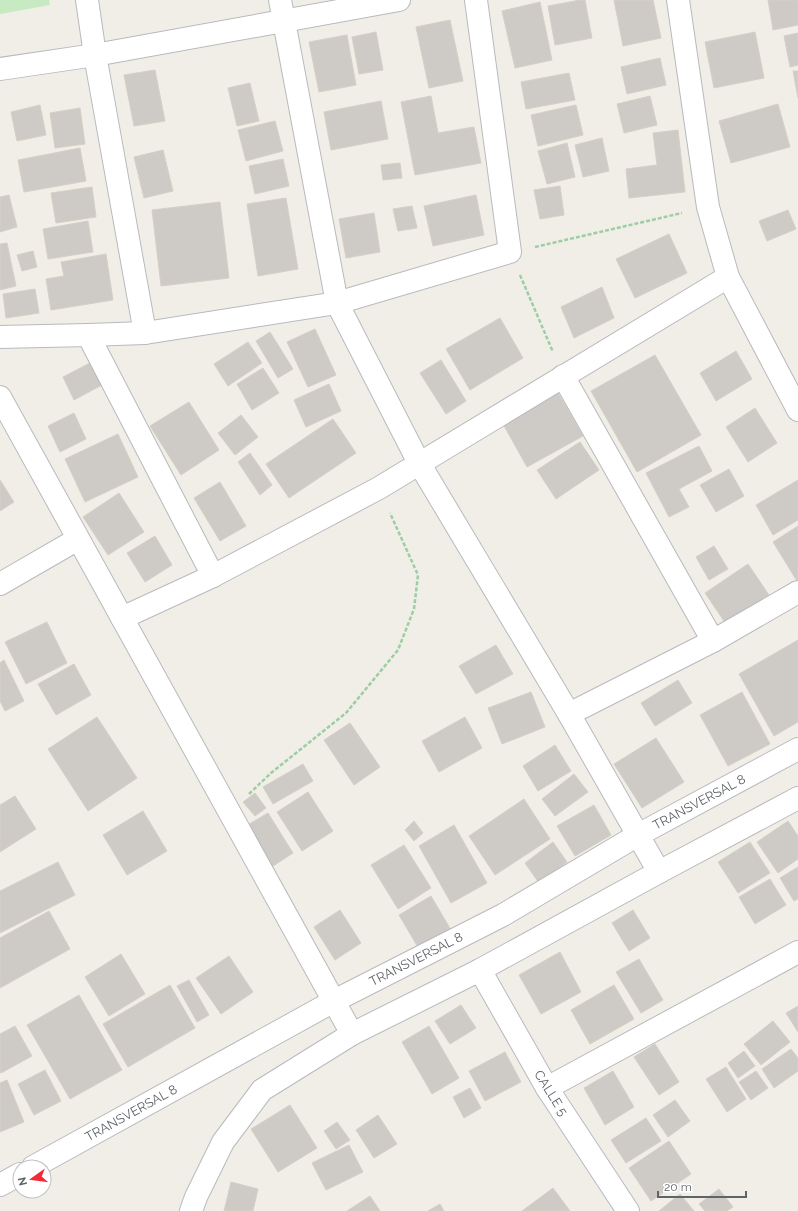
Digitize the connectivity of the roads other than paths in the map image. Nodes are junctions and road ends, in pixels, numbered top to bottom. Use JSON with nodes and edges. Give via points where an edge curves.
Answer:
{"nodes":[{"id":1,"x":87,"y":0,"type":"edge"},
{"id":2,"x":280,"y":0,"type":"edge"},
{"id":3,"x":399,"y":0,"type":"edge"},
{"id":4,"x":476,"y":0,"type":"edge"},
{"id":5,"x":678,"y":0,"type":"edge"},
{"id":6,"x":284,"y":22,"type":"junction"},
{"id":7,"x":95,"y":55,"type":"junction"},
{"id":8,"x":0,"y":69,"type":"edge"},
{"id":9,"x":728,"y":277,"type":"junction"},
{"id":10,"x":337,"y":303,"type":"junction"},
{"id":11,"x":145,"y":333,"type":"junction"},
{"id":12,"x":88,"y":335,"type":"junction"},
{"id":13,"x":0,"y":337,"type":"edge"},
{"id":14,"x":563,"y":376,"type":"junction"},
{"id":15,"x":0,"y":397,"type":"edge"},
{"id":16,"x":798,"y":410,"type":"edge"},
{"id":17,"x":419,"y":463,"type":"junction"},
{"id":18,"x":78,"y":539,"type":"junction"},
{"id":19,"x":213,"y":576,"type":"junction"},
{"id":20,"x":0,"y":584,"type":"edge"},
{"id":21,"x":798,"y":592,"type":"edge"},
{"id":22,"x":122,"y":618,"type":"junction"},
{"id":23,"x":713,"y":641,"type":"junction"},
{"id":24,"x":569,"y":714,"type":"junction"},
{"id":25,"x":798,"y":749,"type":"edge"},
{"id":26,"x":798,"y":798,"type":"edge"},
{"id":27,"x":638,"y":835,"type":"junction"},
{"id":28,"x":659,"y":872,"type":"junction"},
{"id":29,"x":798,"y":952,"type":"edge"},
{"id":30,"x":480,"y":970,"type":"junction"},
{"id":31,"x":334,"y":1001,"type":"junction"},
{"id":32,"x":352,"y":1034,"type":"junction"},
{"id":33,"x":546,"y":1088,"type":"junction"},
{"id":34,"x":48,"y":1159,"type":"edge"},
{"id":35,"x":12,"y":1178,"type":"edge"},
{"id":36,"x":0,"y":1185,"type":"edge"},
{"id":37,"x":191,"y":1211,"type":"edge"},
{"id":38,"x":628,"y":1211,"type":"edge"}],
"edges":[{"from":1,"to":7,"type":"street"},
{"from":2,"to":6,"type":"street"},
{"from":3,"to":6,"type":"street"},
{"from":4,"to":10,"type":"street","via":[[510,252]]},
{"from":5,"to":9,"type":"street","via":[[708,207]]},
{"from":6,"to":7,"type":"street"},
{"from":6,"to":10,"type":"street"},
{"from":7,"to":8,"type":"street"},
{"from":7,"to":11,"type":"street"},
{"from":9,"to":14,"type":"street"},
{"from":9,"to":16,"type":"street"},
{"from":10,"to":11,"type":"street"},
{"from":10,"to":17,"type":"street"},
{"from":11,"to":12,"type":"street"},
{"from":12,"to":13,"type":"street"},
{"from":12,"to":19,"type":"street"},
{"from":14,"to":17,"type":"street"},
{"from":14,"to":23,"type":"street"},
{"from":15,"to":18,"type":"street"},
{"from":17,"to":19,"type":"street","via":[[379,488]]},
{"from":17,"to":24,"type":"street"},
{"from":18,"to":20,"type":"street"},
{"from":18,"to":22,"type":"street"},
{"from":19,"to":22,"type":"street"},
{"from":21,"to":23,"type":"street"},
{"from":22,"to":31,"type":"street"},
{"from":23,"to":24,"type":"street"},
{"from":24,"to":27,"type":"street"},
{"from":25,"to":27,"type":"street","name":"TRANSVERSAL 8"},
{"from":26,"to":28,"type":"street"},
{"from":27,"to":28,"type":"street"},
{"from":27,"to":31,"type":"street","name":"TRANSVERSAL 8","via":[[503,915]]},
{"from":28,"to":30,"type":"street"},
{"from":29,"to":33,"type":"street"},
{"from":30,"to":32,"type":"street"},
{"from":30,"to":33,"type":"street","name":"CALLE 5"},
{"from":31,"to":32,"type":"street"},
{"from":31,"to":34,"type":"street","name":"TRANSVERSAL 8"},
{"from":32,"to":37,"type":"street","via":[[262,1090],[223,1142]]},
{"from":33,"to":38,"type":"street","name":"CALLE 5"},
{"from":35,"to":36,"type":"street"}]}
